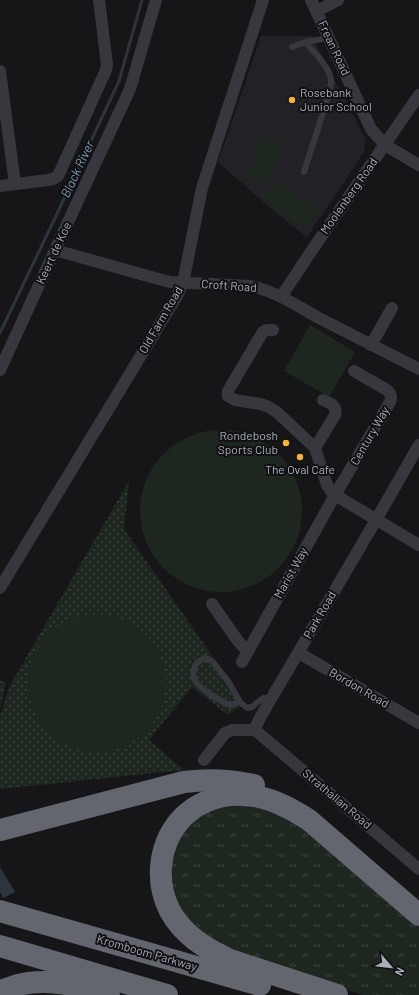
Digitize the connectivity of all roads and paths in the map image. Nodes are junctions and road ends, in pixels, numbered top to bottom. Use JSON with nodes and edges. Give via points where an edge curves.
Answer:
{"nodes":[{"id":1,"x":99,"y":0,"type":"edge"},
{"id":2,"x":156,"y":0,"type":"edge"},
{"id":3,"x":263,"y":0,"type":"edge"},
{"id":4,"x":338,"y":0,"type":"edge"},
{"id":5,"x":314,"y":5,"type":"edge"},
{"id":6,"x":329,"y":38,"type":"junction"},
{"id":7,"x":305,"y":42,"type":"junction"},
{"id":8,"x":292,"y":47,"type":"dead end"},
{"id":9,"x":0,"y":71,"type":"edge"},
{"id":10,"x":419,"y":95,"type":"edge"},
{"id":11,"x":385,"y":145,"type":"junction"},
{"id":12,"x":419,"y":165,"type":"edge"},
{"id":13,"x":304,"y":172,"type":"dead end"},
{"id":14,"x":15,"y":184,"type":"junction"},
{"id":15,"x":0,"y":186,"type":"edge"},
{"id":16,"x":55,"y":250,"type":"junction"},
{"id":17,"x":183,"y":283,"type":"junction"},
{"id":18,"x":281,"y":297,"type":"junction"},
{"id":19,"x":392,"y":308,"type":"dead end"},
{"id":20,"x":273,"y":330,"type":"dead end"},
{"id":21,"x":370,"y":345,"type":"junction"},
{"id":22,"x":419,"y":369,"type":"edge"},
{"id":23,"x":0,"y":370,"type":"edge"},
{"id":24,"x":354,"y":371,"type":"dead end"},
{"id":25,"x":323,"y":400,"type":"dead end"},
{"id":26,"x":419,"y":445,"type":"edge"},
{"id":27,"x":315,"y":448,"type":"junction"},
{"id":28,"x":335,"y":495,"type":"junction"},
{"id":29,"x":376,"y":520,"type":"junction"},
{"id":30,"x":419,"y":545,"type":"edge"},
{"id":31,"x":0,"y":588,"type":"edge"},
{"id":32,"x":212,"y":604,"type":"dead end"},
{"id":33,"x":298,"y":653,"type":"junction"},
{"id":34,"x":272,"y":698,"type":"junction"},
{"id":35,"x":240,"y":702,"type":"junction"},
{"id":36,"x":419,"y":723,"type":"edge"},
{"id":37,"x":255,"y":730,"type":"junction"},
{"id":38,"x":204,"y":760,"type":"dead end"},
{"id":39,"x":0,"y":830,"type":"edge"},
{"id":40,"x":419,"y":869,"type":"edge"},
{"id":41,"x":419,"y":900,"type":"edge"},
{"id":42,"x":0,"y":910,"type":"edge"},
{"id":43,"x":419,"y":915,"type":"edge"},
{"id":44,"x":0,"y":946,"type":"edge"},
{"id":45,"x":0,"y":992,"type":"edge"},
{"id":46,"x":109,"y":995,"type":"edge"},
{"id":47,"x":167,"y":995,"type":"edge"},
{"id":48,"x":294,"y":995,"type":"edge"},
{"id":49,"x":337,"y":995,"type":"edge"}],
"edges":[{"from":1,"to":14,"type":"street","via":[[107,65],[58,176],[48,180]]},
{"from":2,"to":16,"type":"street","name":"Keert de Koe","via":[[130,89]]},
{"from":3,"to":17,"type":"street","name":"Old Farm Road","via":[[202,188]]},
{"from":4,"to":5,"type":"street"},
{"from":5,"to":6,"type":"street","name":"Frean Road"},
{"from":6,"to":7,"type":"lane"},
{"from":6,"to":11,"type":"street","name":"Frean Road","via":[[371,129]]},
{"from":7,"to":8,"type":"lane"},
{"from":7,"to":13,"type":"lane","via":[[331,76],[331,82]]},
{"from":9,"to":14,"type":"street"},
{"from":10,"to":11,"type":"street","name":"Moolenberg Road"},
{"from":11,"to":12,"type":"street","name":"Frean Road"},
{"from":11,"to":18,"type":"street","name":"Moolenberg Road"},
{"from":14,"to":15,"type":"street"},
{"from":16,"to":17,"type":"street","name":"Croft Road","via":[[162,280]]},
{"from":16,"to":23,"type":"street","name":"Keert de Koe"},
{"from":17,"to":18,"type":"street","name":"Croft Road","via":[[250,286]]},
{"from":17,"to":31,"type":"street","name":"Old Farm Road"},
{"from":18,"to":21,"type":"street","name":"Croft Road"},
{"from":19,"to":21,"type":"street"},
{"from":20,"to":27,"type":"street","via":[[263,331],[260,335],[228,391],[228,396],[274,409]]},
{"from":21,"to":22,"type":"street","name":"Croft Road"},
{"from":24,"to":28,"type":"street","name":"Century Way","via":[[387,390],[391,397]]},
{"from":25,"to":27,"type":"street","via":[[332,405],[336,412]]},
{"from":26,"to":29,"type":"street","name":"Park Road"},
{"from":27,"to":28,"type":"street","via":[[325,480]]},
{"from":28,"to":29,"type":"street"},
{"from":28,"to":32,"type":"street","name":"Marist Way","via":[[245,657],[238,641]]},
{"from":29,"to":30,"type":"street"},
{"from":29,"to":33,"type":"street","name":"Park Road"},
{"from":33,"to":34,"type":"street","name":"Park Road"},
{"from":33,"to":36,"type":"street","name":"Bordon Road"},
{"from":34,"to":35,"type":"lane","via":[[263,698],[249,708]]},
{"from":34,"to":37,"type":"street","name":"Park Road"},
{"from":35,"to":35,"type":"lane","via":[[228,681],[211,660],[201,659],[196,664],[193,674],[198,685],[227,704]]},
{"from":37,"to":38,"type":"street","via":[[232,730],[225,733]]},
{"from":37,"to":40,"type":"street","name":"Strathallan Road"},
{"from":39,"to":41,"type":"highway","via":[[184,782],[233,781],[274,790],[315,812]]},
{"from":42,"to":48,"type":"highway","name":"Kromboom Parkway"},
{"from":43,"to":49,"type":"highway","via":[[309,820],[281,804],[247,795],[217,797],[197,805],[180,820],[164,847],[160,880],[164,898],[180,925],[201,944],[230,960]]},
{"from":44,"to":47,"type":"highway"},
{"from":45,"to":46,"type":"highway","via":[[18,985],[46,982],[83,987]]}]}
